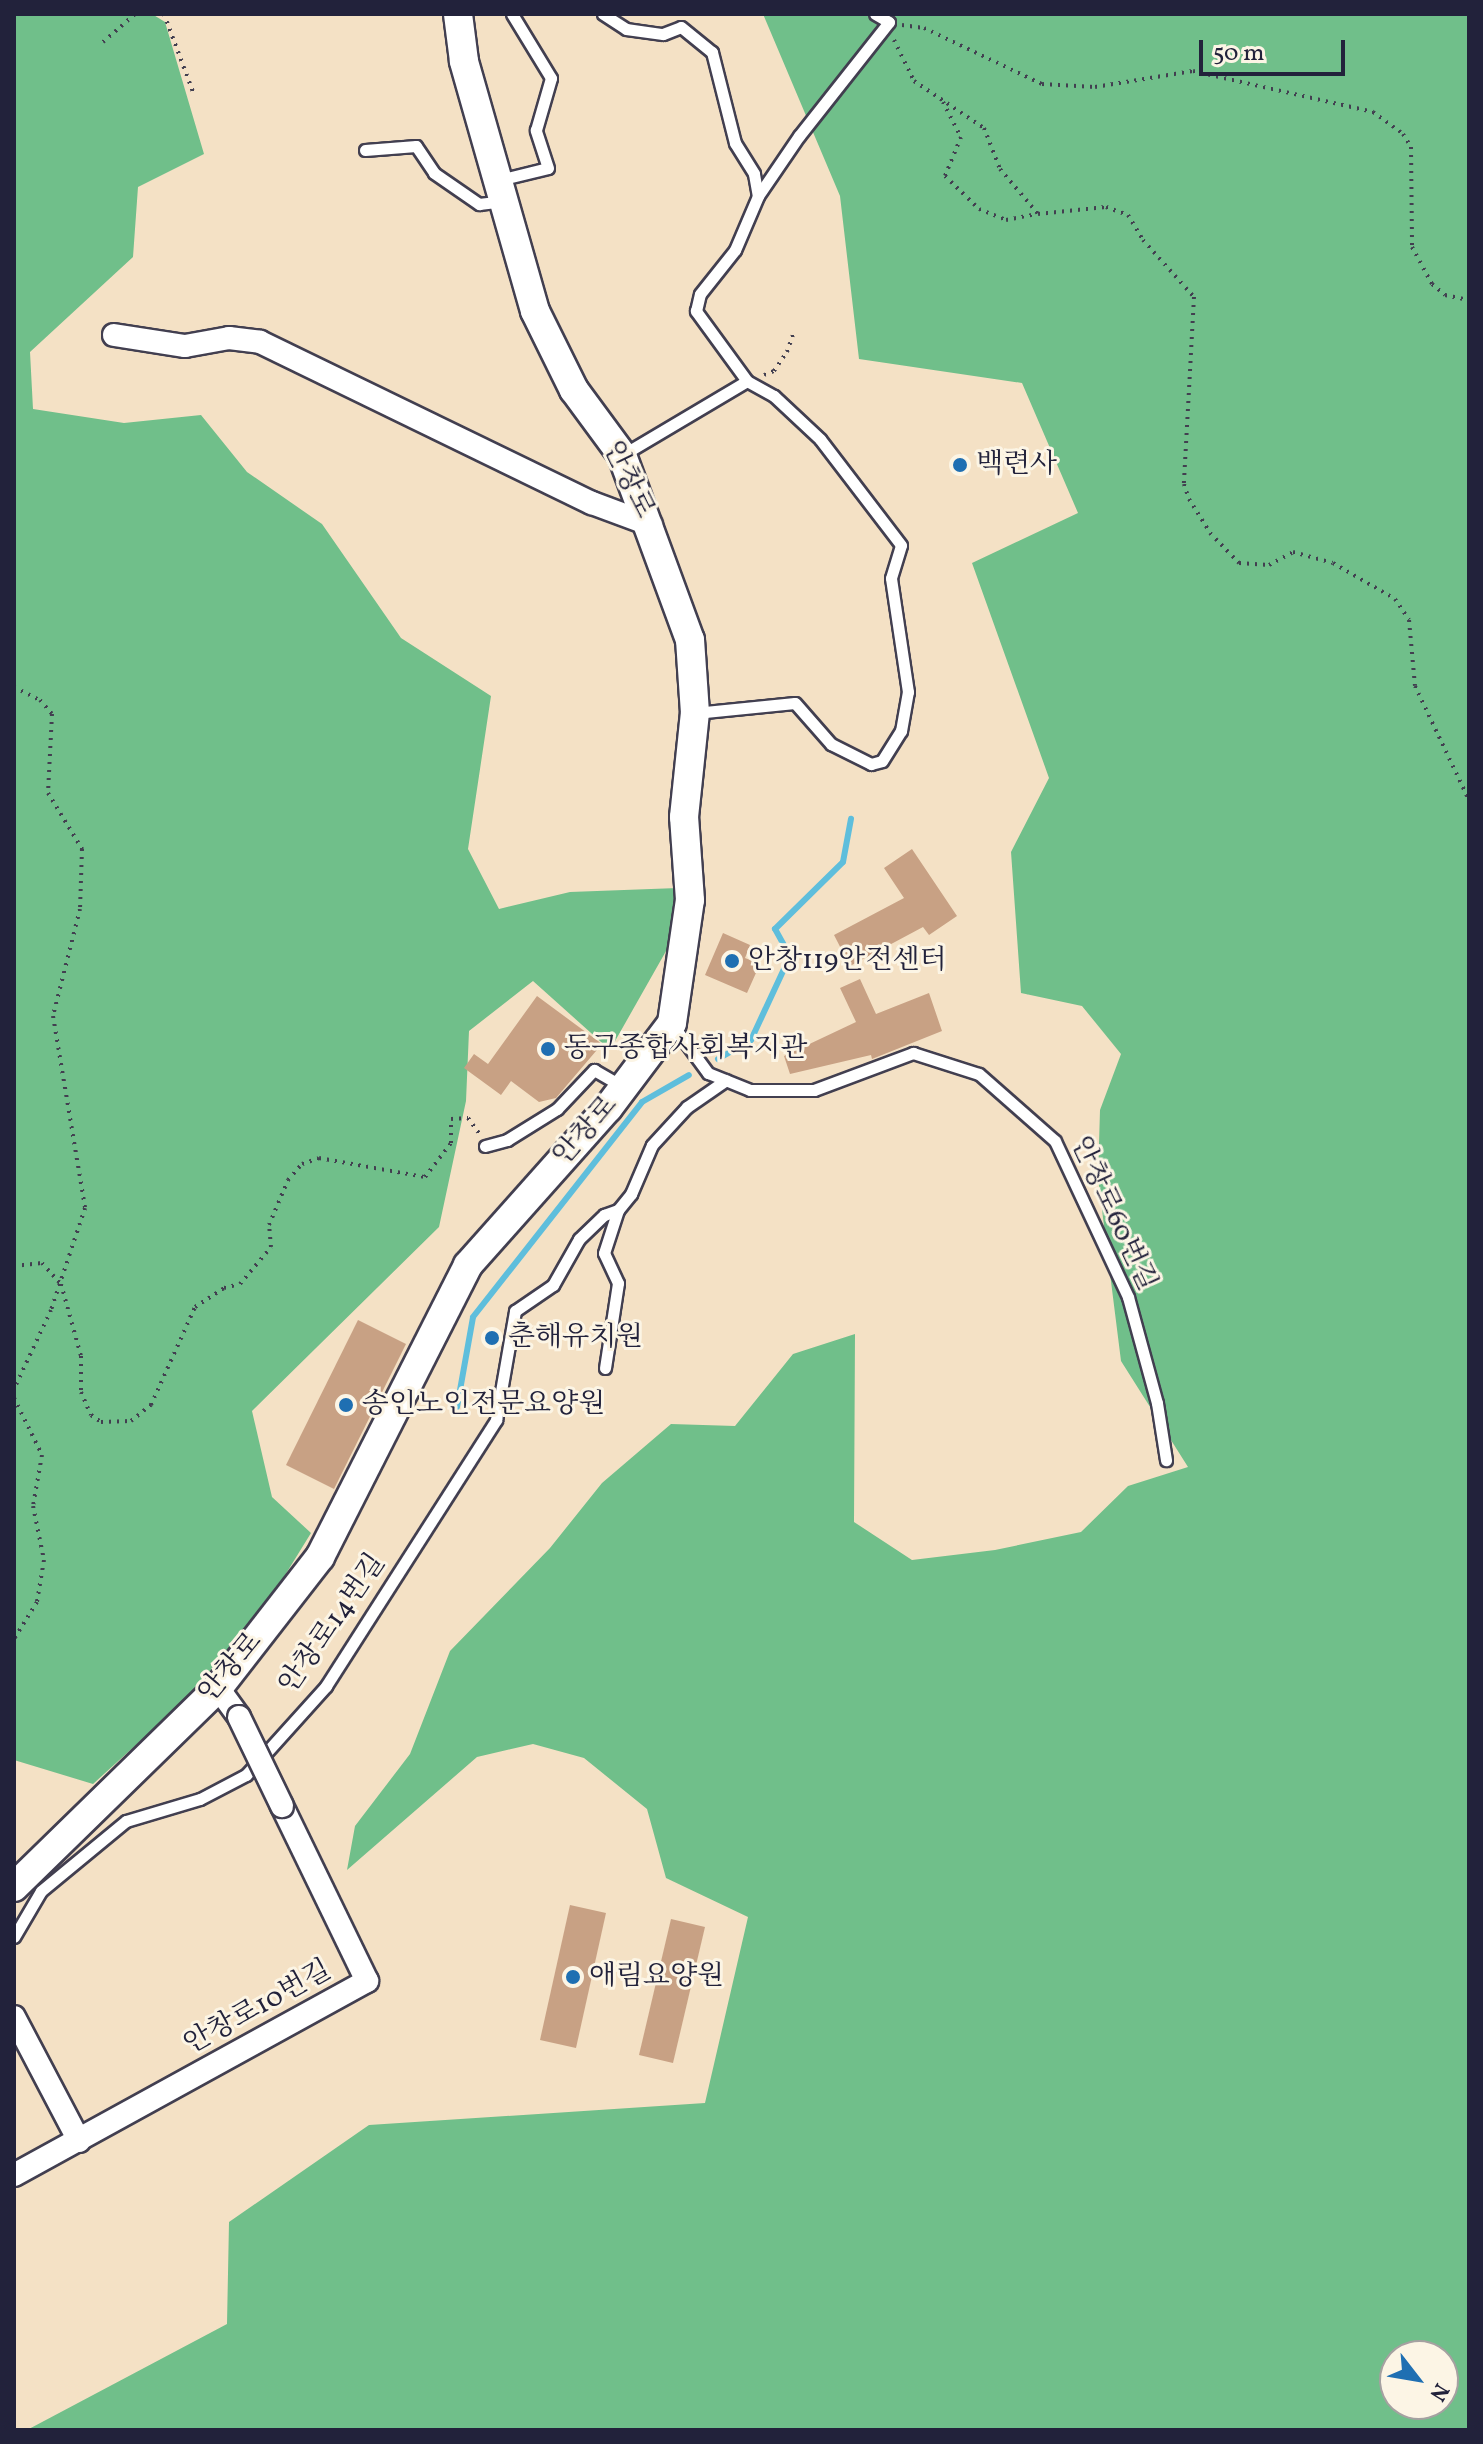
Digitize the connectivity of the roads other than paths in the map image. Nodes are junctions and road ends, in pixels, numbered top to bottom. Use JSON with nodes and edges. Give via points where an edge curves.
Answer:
{"nodes":[{"id":1,"x":458,"y":14,"type":"edge"},
{"id":2,"x":512,"y":14,"type":"edge"},
{"id":3,"x":603,"y":14,"type":"edge"},
{"id":4,"x":875,"y":14,"type":"edge"},
{"id":5,"x":365,"y":150,"type":"dead end"},
{"id":6,"x":502,"y":191,"type":"junction"},
{"id":7,"x":758,"y":196,"type":"junction"},
{"id":8,"x":114,"y":335,"type":"dead end"},
{"id":9,"x":747,"y":381,"type":"junction"},
{"id":10,"x":622,"y":455,"type":"junction"},
{"id":11,"x":651,"y":525,"type":"junction"},
{"id":12,"x":695,"y":713,"type":"junction"},
{"id":13,"x":672,"y":1023,"type":"junction"},
{"id":14,"x":726,"y":1080,"type":"junction"},
{"id":15,"x":624,"y":1087,"type":"junction"},
{"id":16,"x":485,"y":1146,"type":"road end"},
{"id":17,"x":618,"y":1210,"type":"junction"},
{"id":18,"x":605,"y":1368,"type":"dead end"},
{"id":19,"x":1166,"y":1460,"type":"dead end"},
{"id":20,"x":218,"y":1688,"type":"junction"},
{"id":21,"x":14,"y":1887,"type":"edge"},
{"id":22,"x":14,"y":1937,"type":"edge"},
{"id":23,"x":14,"y":2017,"type":"edge"},
{"id":24,"x":79,"y":2141,"type":"junction"},
{"id":25,"x":14,"y":2175,"type":"edge"}],
"edges":[{"from":1,"to":6,"type":"street","name":"안창로","via":[[464,61]]},
{"from":2,"to":6,"type":"lane","via":[[551,78],[536,130],[548,168]]},
{"from":3,"to":7,"type":"lane","via":[[626,29],[663,34],[681,27],[712,52],[735,143],[754,174]]},
{"from":4,"to":7,"type":"lane","via":[[889,22]]},
{"from":5,"to":6,"type":"lane","via":[[416,146],[434,173],[479,204]]},
{"from":6,"to":10,"type":"street","name":"안창로","via":[[535,311],[574,390]]},
{"from":7,"to":9,"type":"lane","via":[[735,250],[700,294],[696,311]]},
{"from":8,"to":11,"type":"street","via":[[185,346],[229,338],[260,342],[578,497]]},
{"from":9,"to":10,"type":"lane"},
{"from":9,"to":12,"type":"lane","via":[[774,396],[820,439],[901,545],[891,578],[908,692],[901,731],[882,761],[871,764],[831,744],[795,703]]},
{"from":10,"to":11,"type":"street","name":"안창로"},
{"from":11,"to":12,"type":"street","name":"안창로","via":[[690,640]]},
{"from":12,"to":13,"type":"street","name":"안창로","via":[[684,817],[690,900]]},
{"from":13,"to":14,"type":"lane","name":"안창로60번길","via":[[708,1073]]},
{"from":13,"to":15,"type":"street","name":"안창로"},
{"from":14,"to":17,"type":"lane","via":[[687,1107],[652,1145],[631,1194]]},
{"from":14,"to":19,"type":"lane","name":"안창로60번길","via":[[750,1090],[814,1090],[913,1053],[979,1074],[1055,1141],[1128,1297],[1157,1403]]},
{"from":15,"to":16,"type":"lane","via":[[594,1070],[557,1109],[507,1140]]},
{"from":15,"to":20,"type":"street","name":"안창로","via":[[468,1265],[320,1557]]},
{"from":17,"to":18,"type":"lane","via":[[604,1253],[618,1283]]},
{"from":17,"to":22,"type":"lane","name":"안창로14번길","via":[[604,1215],[579,1239],[553,1285],[515,1311],[496,1420],[326,1686],[246,1775],[200,1799],[126,1821],[113,1831],[41,1891]]},
{"from":20,"to":21,"type":"street","name":"안창로"},
{"from":20,"to":24,"type":"street","name":"안창로10번길","bridge":true,"via":[[239,1717],[367,1981]]},
{"from":23,"to":24,"type":"street"},
{"from":24,"to":25,"type":"street","name":"안창로10번길"}]}
